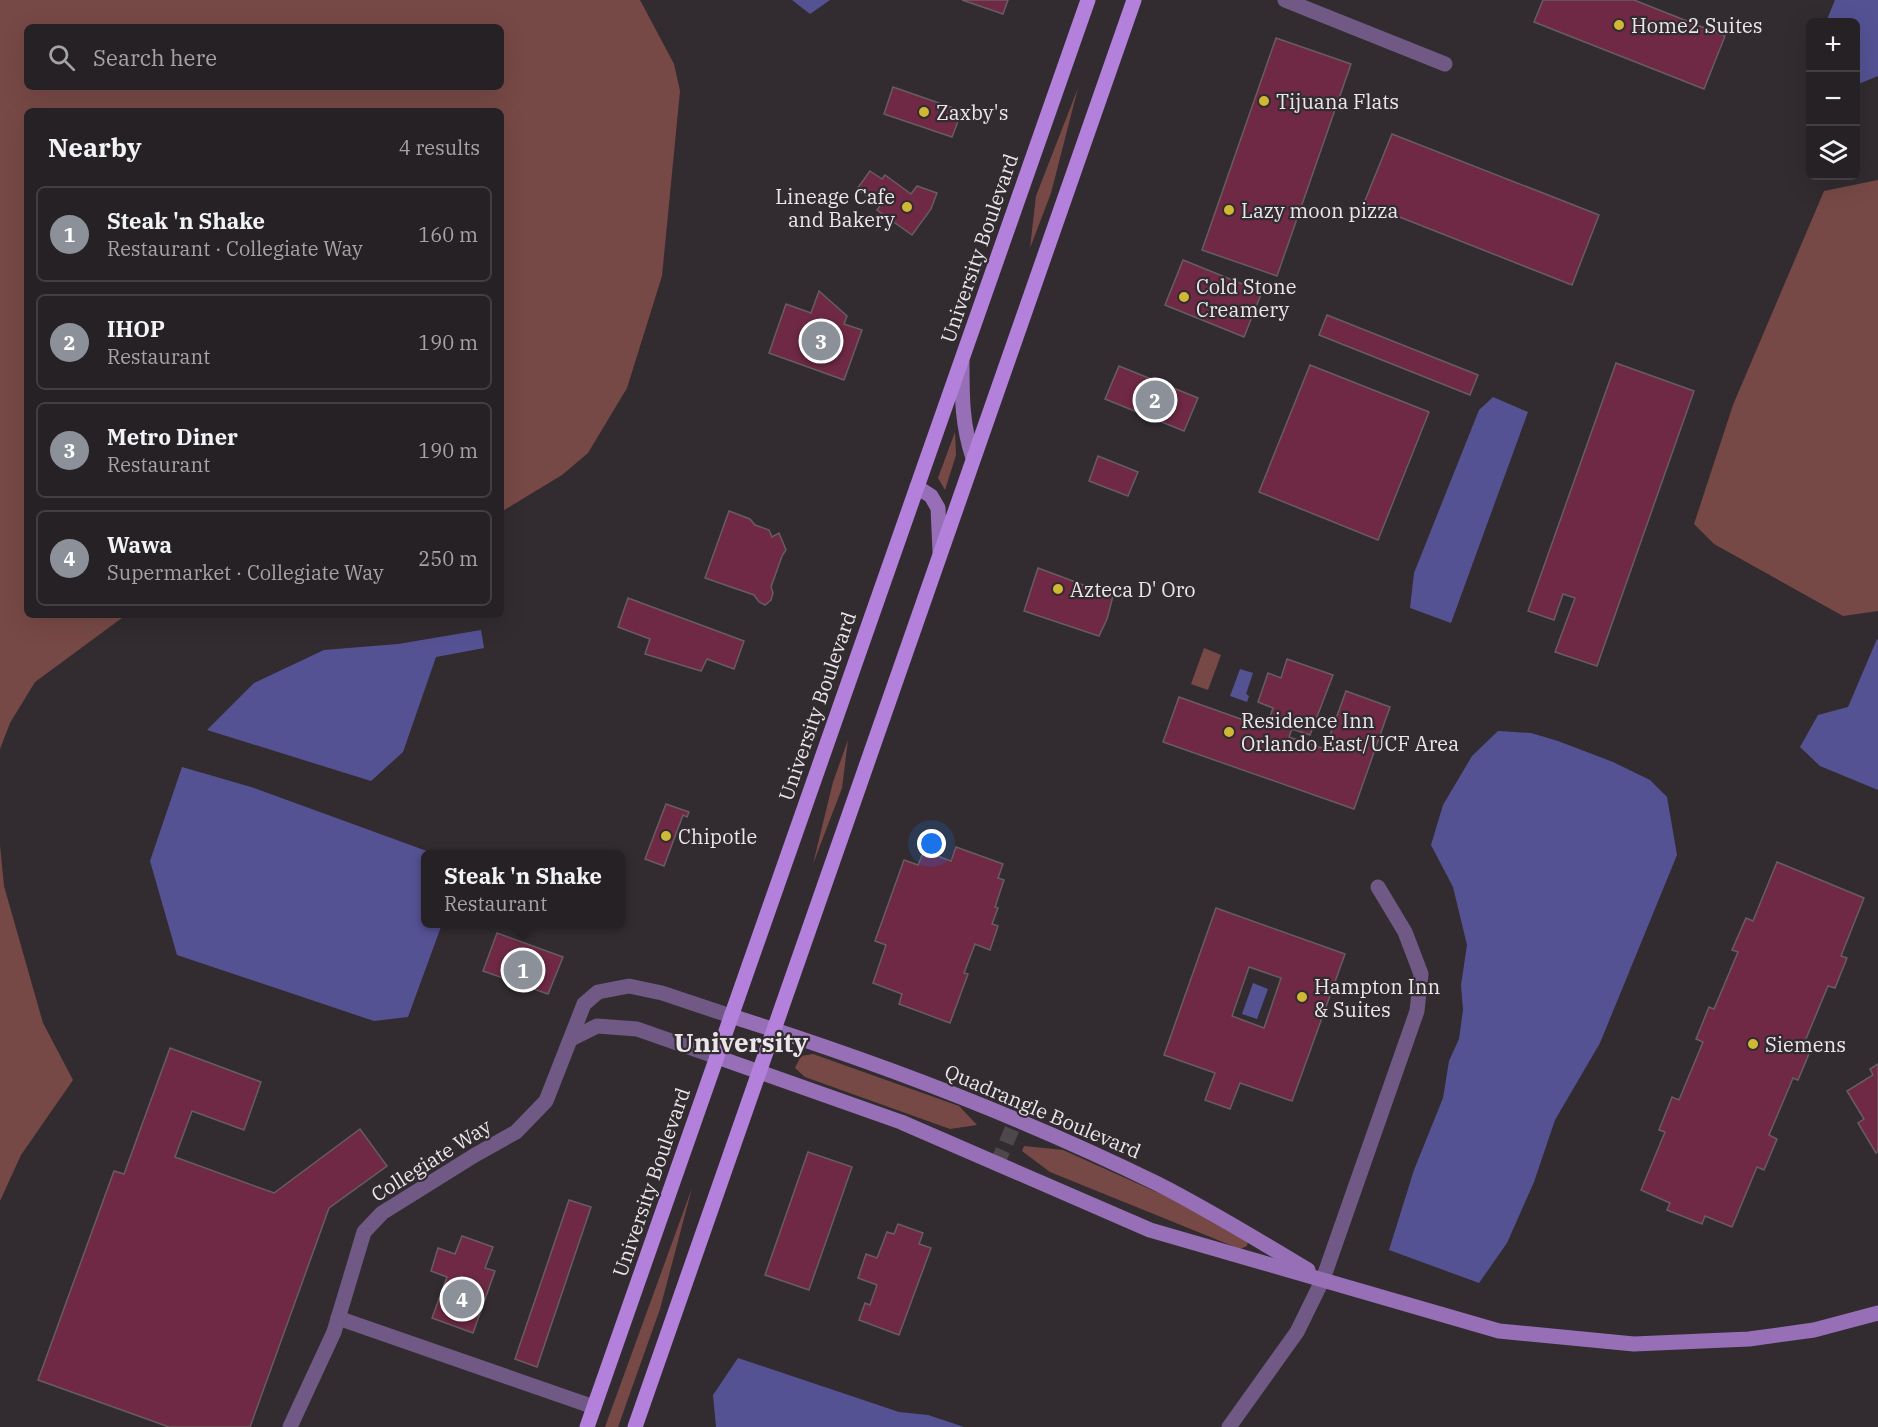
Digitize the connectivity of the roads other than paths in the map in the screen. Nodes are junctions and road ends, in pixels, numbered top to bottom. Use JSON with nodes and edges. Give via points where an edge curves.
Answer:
{"nodes":[{"id":1,"x":1088,"y":0,"type":"edge"},
{"id":2,"x":1123,"y":0,"type":"edge"},
{"id":3,"x":1134,"y":0,"type":"edge"},
{"id":4,"x":1285,"y":0,"type":"edge"},
{"id":5,"x":1120,"y":41,"type":"junction"},
{"id":6,"x":1445,"y":64,"type":"dead end"},
{"id":7,"x":962,"y":359,"type":"junction"},
{"id":8,"x":973,"y":458,"type":"junction"},
{"id":9,"x":917,"y":487,"type":"junction"},
{"id":10,"x":940,"y":552,"type":"junction"},
{"id":11,"x":1378,"y":888,"type":"dead end"},
{"id":12,"x":731,"y":1016,"type":"junction"},
{"id":13,"x":773,"y":1029,"type":"junction"},
{"id":14,"x":571,"y":1039,"type":"junction"},
{"id":15,"x":717,"y":1057,"type":"junction"},
{"id":16,"x":759,"y":1072,"type":"junction"},
{"id":17,"x":1323,"y":1279,"type":"junction"},
{"id":18,"x":1878,"y":1313,"type":"edge"},
{"id":19,"x":338,"y":1318,"type":"junction"},
{"id":20,"x":594,"y":1407,"type":"junction"},
{"id":21,"x":290,"y":1427,"type":"edge"},
{"id":22,"x":587,"y":1427,"type":"edge"},
{"id":23,"x":635,"y":1427,"type":"edge"},
{"id":24,"x":1229,"y":1427,"type":"edge"}],
"edges":[{"from":1,"to":7,"type":"main road","name":"University Boulevard"},
{"from":2,"to":5,"type":"main road"},
{"from":3,"to":5,"type":"main road"},
{"from":4,"to":6,"type":"street"},
{"from":5,"to":8,"type":"main road"},
{"from":7,"to":8,"type":"street","via":[[962,416]]},
{"from":7,"to":9,"type":"main road","name":"University Boulevard"},
{"from":8,"to":10,"type":"main road"},
{"from":9,"to":10,"type":"street","via":[[931,496],[938,508]]},
{"from":9,"to":12,"type":"main road","name":"University Boulevard"},
{"from":10,"to":13,"type":"main road"},
{"from":11,"to":17,"type":"street","via":[[1405,932],[1421,974],[1416,1011]]},
{"from":12,"to":13,"type":"street","name":"Quadrangle Boulevard"},
{"from":12,"to":14,"type":"street","name":"Collegiate Way","via":[[629,986],[598,992],[585,1004]]},
{"from":12,"to":15,"type":"main road","name":"University Boulevard"},
{"from":13,"to":16,"type":"main road"},
{"from":13,"to":17,"type":"street","name":"Quadrangle Boulevard","via":[[915,1078],[1077,1146],[1229,1222]]},
{"from":14,"to":15,"type":"street","via":[[597,1026],[637,1029]]},
{"from":14,"to":19,"type":"street","name":"Collegiate Way","via":[[546,1101],[516,1132],[382,1213],[364,1232]]},
{"from":15,"to":16,"type":"street","name":"Quadrangle Boulevard"},
{"from":15,"to":20,"type":"main road","name":"University Boulevard"},
{"from":16,"to":17,"type":"street","name":"Quadrangle Boulevard","via":[[901,1122],[1150,1230]]},
{"from":16,"to":23,"type":"main road"},
{"from":17,"to":18,"type":"street","name":"Quadrangle Boulevard","via":[[1499,1331],[1634,1344],[1749,1339],[1814,1330]]},
{"from":17,"to":24,"type":"street","via":[[1297,1332]]},
{"from":19,"to":20,"type":"street"},
{"from":19,"to":21,"type":"street","name":"Collegiate Way"},
{"from":20,"to":22,"type":"main road","name":"University Boulevard"}]}
